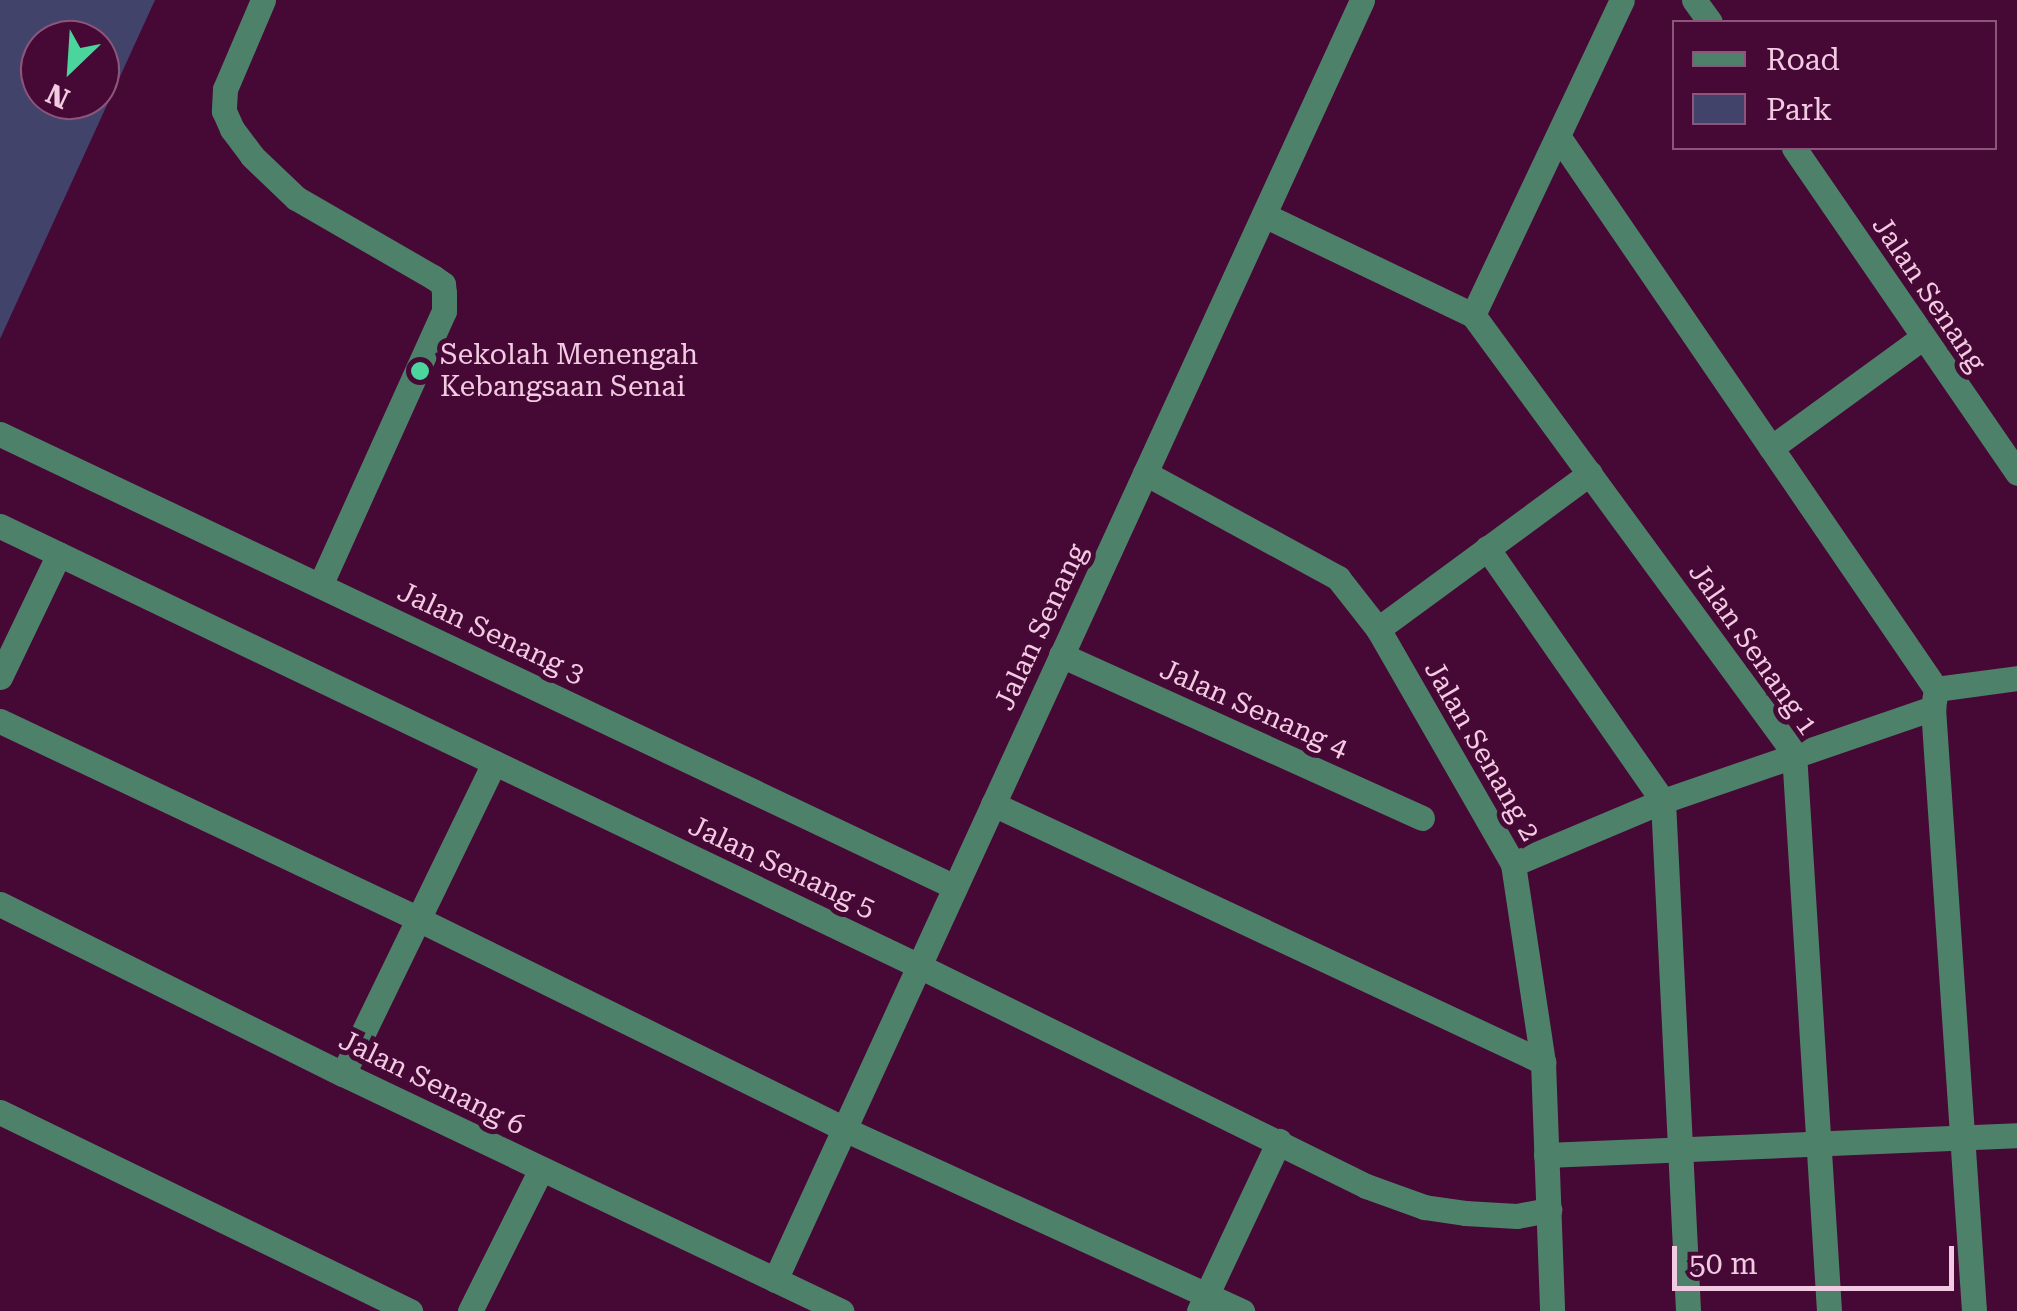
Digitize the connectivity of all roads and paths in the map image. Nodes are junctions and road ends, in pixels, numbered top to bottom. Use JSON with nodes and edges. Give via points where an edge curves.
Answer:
{"nodes":[{"id":1,"x":263,"y":0,"type":"edge"},
{"id":2,"x":1362,"y":0,"type":"edge"},
{"id":3,"x":1622,"y":0,"type":"edge"},
{"id":4,"x":1558,"y":136,"type":"junction"},
{"id":5,"x":1795,"y":150,"type":"edge"},
{"id":6,"x":1264,"y":215,"type":"junction"},
{"id":7,"x":1474,"y":315,"type":"junction"},
{"id":8,"x":1922,"y":338,"type":"junction"},
{"id":9,"x":0,"y":434,"type":"edge"},
{"id":10,"x":1771,"y":448,"type":"junction"},
{"id":11,"x":1145,"y":473,"type":"junction"},
{"id":12,"x":1590,"y":473,"type":"junction"},
{"id":13,"x":2017,"y":473,"type":"edge"},
{"id":14,"x":0,"y":526,"type":"edge"},
{"id":15,"x":1486,"y":548,"type":"junction"},
{"id":16,"x":59,"y":554,"type":"junction"},
{"id":17,"x":320,"y":585,"type":"junction"},
{"id":18,"x":1378,"y":628,"type":"junction"},
{"id":19,"x":1061,"y":655,"type":"junction"},
{"id":20,"x":0,"y":677,"type":"edge"},
{"id":21,"x":2017,"y":678,"type":"edge"},
{"id":22,"x":1934,"y":698,"type":"junction"},
{"id":23,"x":0,"y":722,"type":"edge"},
{"id":24,"x":1794,"y":753,"type":"junction"},
{"id":25,"x":494,"y":763,"type":"junction"},
{"id":26,"x":1663,"y":801,"type":"junction"},
{"id":27,"x":993,"y":804,"type":"junction"},
{"id":28,"x":1422,"y":818,"type":"dead end"},
{"id":29,"x":1512,"y":864,"type":"junction"},
{"id":30,"x":956,"y":887,"type":"junction"},
{"id":31,"x":0,"y":904,"type":"edge"},
{"id":32,"x":416,"y":918,"type":"junction"},
{"id":33,"x":919,"y":966,"type":"junction"},
{"id":34,"x":1543,"y":1062,"type":"junction"},
{"id":35,"x":343,"y":1074,"type":"junction"},
{"id":36,"x":0,"y":1112,"type":"edge"},
{"id":37,"x":844,"y":1129,"type":"junction"},
{"id":38,"x":2017,"y":1135,"type":"edge"},
{"id":39,"x":1961,"y":1137,"type":"junction"},
{"id":40,"x":1280,"y":1141,"type":"junction"},
{"id":41,"x":1819,"y":1143,"type":"junction"},
{"id":42,"x":1678,"y":1149,"type":"junction"},
{"id":43,"x":1546,"y":1155,"type":"junction"},
{"id":44,"x":541,"y":1168,"type":"junction"},
{"id":45,"x":1549,"y":1210,"type":"junction"},
{"id":46,"x":775,"y":1280,"type":"junction"},
{"id":47,"x":1202,"y":1303,"type":"edge"},
{"id":48,"x":410,"y":1311,"type":"edge"},
{"id":49,"x":470,"y":1311,"type":"edge"},
{"id":50,"x":841,"y":1311,"type":"edge"},
{"id":51,"x":1242,"y":1311,"type":"edge"},
{"id":52,"x":1552,"y":1311,"type":"edge"},
{"id":53,"x":1688,"y":1311,"type":"edge"},
{"id":54,"x":1830,"y":1311,"type":"edge"},
{"id":55,"x":1974,"y":1311,"type":"edge"}],
"edges":[{"from":1,"to":17,"type":"street","via":[[225,89],[232,129],[296,198],[433,277],[444,293],[444,311]]},
{"from":2,"to":6,"type":"street","name":"Jalan Senang"},
{"from":3,"to":4,"type":"street"},
{"from":4,"to":7,"type":"street"},
{"from":4,"to":10,"type":"street"},
{"from":5,"to":8,"type":"street","name":"Jalan Senang"},
{"from":6,"to":7,"type":"street","name":"Jalan Senang 1"},
{"from":6,"to":11,"type":"street","name":"Jalan Senang"},
{"from":7,"to":12,"type":"street","name":"Jalan Senang 1"},
{"from":8,"to":10,"type":"street"},
{"from":8,"to":13,"type":"street","name":"Jalan Senang"},
{"from":9,"to":17,"type":"street","name":"Jalan Senang 3"},
{"from":10,"to":22,"type":"street"},
{"from":11,"to":18,"type":"street","name":"Jalan Senang 2","via":[[1325,567]]},
{"from":11,"to":19,"type":"street","name":"Jalan Senang"},
{"from":12,"to":15,"type":"street"},
{"from":12,"to":24,"type":"street","name":"Jalan Senang 1"},
{"from":14,"to":16,"type":"street","name":"Jalan Senang 5"},
{"from":15,"to":18,"type":"street"},
{"from":15,"to":26,"type":"street"},
{"from":16,"to":20,"type":"street"},
{"from":16,"to":25,"type":"street","name":"Jalan Senang 5"},
{"from":17,"to":30,"type":"street","name":"Jalan Senang 3"},
{"from":18,"to":29,"type":"street","name":"Jalan Senang 2"},
{"from":19,"to":27,"type":"street","name":"Jalan Senang"},
{"from":19,"to":28,"type":"street","name":"Jalan Senang 4"},
{"from":21,"to":22,"type":"street"},
{"from":22,"to":24,"type":"street"},
{"from":22,"to":39,"type":"street"},
{"from":23,"to":32,"type":"street"},
{"from":24,"to":26,"type":"street"},
{"from":24,"to":41,"type":"street","name":"Jalan Senang 1"},
{"from":25,"to":32,"type":"street"},
{"from":25,"to":33,"type":"street","name":"Jalan Senang 5"},
{"from":26,"to":29,"type":"street"},
{"from":26,"to":42,"type":"street"},
{"from":27,"to":30,"type":"street","name":"Jalan Senang"},
{"from":27,"to":34,"type":"street"},
{"from":29,"to":34,"type":"street","name":"Jalan Senang 2"},
{"from":30,"to":33,"type":"street","name":"Jalan Senang"},
{"from":31,"to":35,"type":"street","name":"Jalan Senang 6"},
{"from":32,"to":35,"type":"street"},
{"from":32,"to":37,"type":"street"},
{"from":33,"to":37,"type":"street","name":"Jalan Senang"},
{"from":33,"to":40,"type":"street","name":"Jalan Senang 5"},
{"from":34,"to":43,"type":"street","name":"Jalan Senang 2"},
{"from":35,"to":44,"type":"street","name":"Jalan Senang 6"},
{"from":36,"to":48,"type":"street"},
{"from":37,"to":46,"type":"street","name":"Jalan Senang"},
{"from":37,"to":47,"type":"street"},
{"from":38,"to":39,"type":"street"},
{"from":39,"to":41,"type":"street"},
{"from":39,"to":55,"type":"street"},
{"from":40,"to":45,"type":"street","name":"Jalan Senang 5","via":[[1366,1186],[1424,1207],[1518,1216]]},
{"from":40,"to":47,"type":"street"},
{"from":41,"to":42,"type":"street"},
{"from":41,"to":54,"type":"street","name":"Jalan Senang 1"},
{"from":42,"to":43,"type":"street"},
{"from":42,"to":53,"type":"street"},
{"from":43,"to":45,"type":"street","name":"Jalan Senang 2"},
{"from":44,"to":46,"type":"street","name":"Jalan Senang 6"},
{"from":44,"to":49,"type":"street"},
{"from":45,"to":52,"type":"street","name":"Jalan Senang 2"},
{"from":46,"to":50,"type":"street","name":"Jalan Senang 6"},
{"from":47,"to":51,"type":"street"}]}
